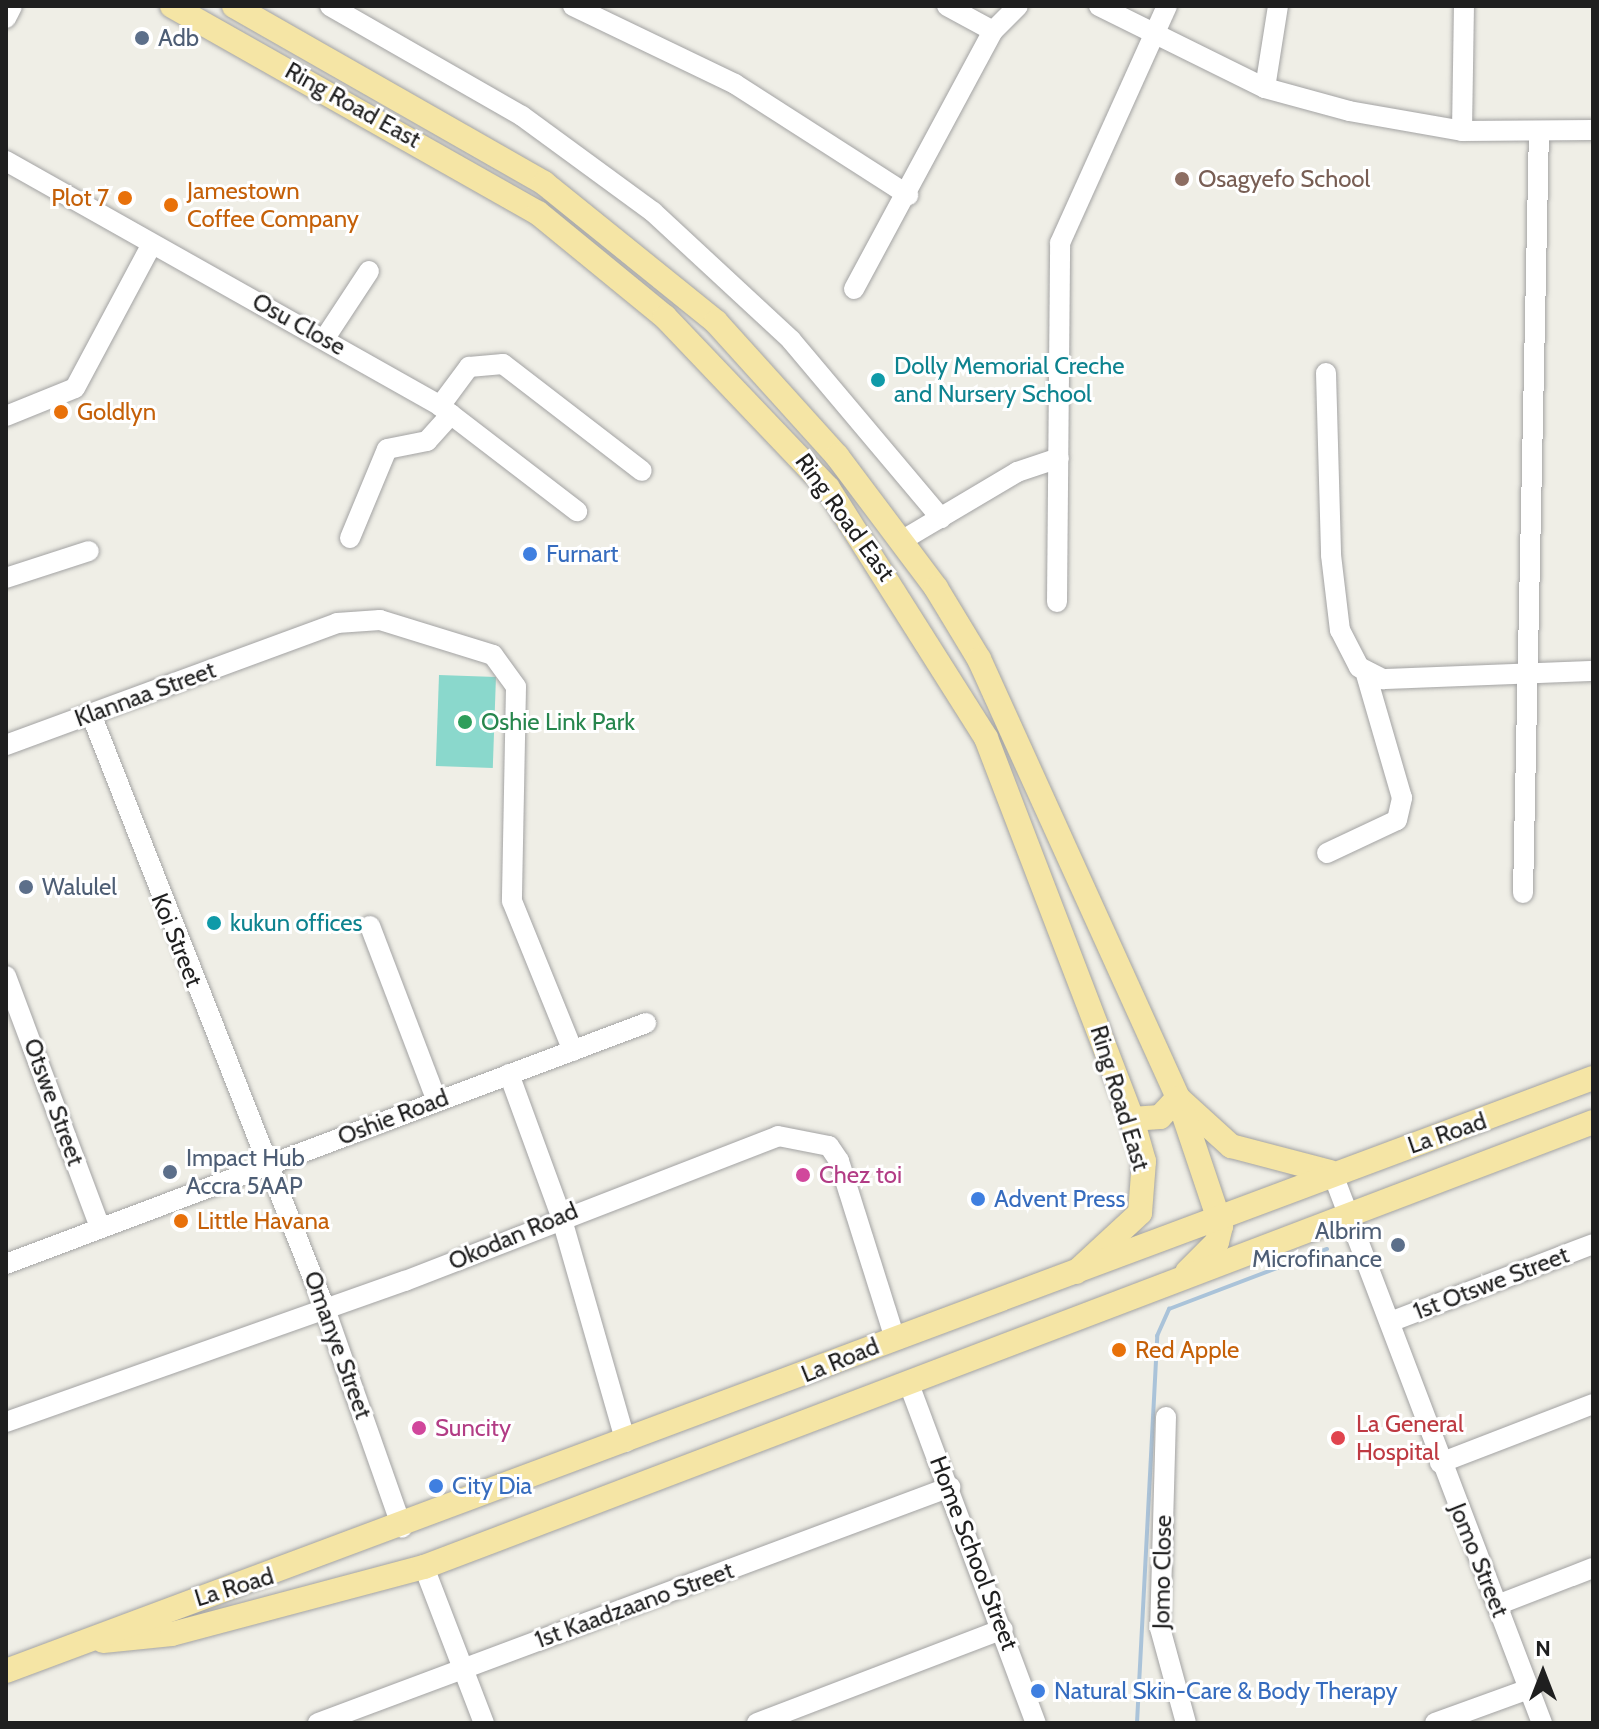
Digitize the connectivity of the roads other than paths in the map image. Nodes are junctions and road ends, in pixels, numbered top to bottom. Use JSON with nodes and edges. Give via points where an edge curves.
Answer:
{"nodes":[{"id":1,"x":12,"y":6,"type":"edge"},
{"id":2,"x":172,"y":6,"type":"edge"},
{"id":3,"x":234,"y":6,"type":"edge"},
{"id":4,"x":330,"y":6,"type":"edge"},
{"id":5,"x":573,"y":6,"type":"edge"},
{"id":6,"x":947,"y":6,"type":"edge"},
{"id":7,"x":1018,"y":6,"type":"edge"},
{"id":8,"x":1099,"y":6,"type":"edge"},
{"id":9,"x":1167,"y":6,"type":"edge"},
{"id":10,"x":1278,"y":6,"type":"edge"},
{"id":11,"x":1464,"y":6,"type":"edge"},
{"id":12,"x":6,"y":18,"type":"edge"},
{"id":13,"x":993,"y":31,"type":"junction"},
{"id":14,"x":1158,"y":32,"type":"junction"},
{"id":15,"x":1265,"y":88,"type":"junction"},
{"id":16,"x":1593,"y":130,"type":"edge"},
{"id":17,"x":1462,"y":131,"type":"junction"},
{"id":18,"x":1539,"y":131,"type":"junction"},
{"id":19,"x":6,"y":161,"type":"edge"},
{"id":20,"x":908,"y":195,"type":"junction"},
{"id":21,"x":152,"y":244,"type":"junction"},
{"id":22,"x":369,"y":271,"type":"dead end"},
{"id":23,"x":854,"y":289,"type":"dead end"},
{"id":24,"x":325,"y":338,"type":"junction"},
{"id":25,"x":745,"y":354,"type":"junction"},
{"id":26,"x":1326,"y":373,"type":"dead end"},
{"id":27,"x":725,"y":375,"type":"junction"},
{"id":28,"x":446,"y":410,"type":"junction"},
{"id":29,"x":6,"y":416,"type":"edge"},
{"id":30,"x":1059,"y":458,"type":"junction"},
{"id":31,"x":642,"y":471,"type":"dead end"},
{"id":32,"x":577,"y":511,"type":"dead end"},
{"id":33,"x":941,"y":518,"type":"junction"},
{"id":34,"x":350,"y":538,"type":"dead end"},
{"id":35,"x":901,"y":541,"type":"junction"},
{"id":36,"x":89,"y":551,"type":"dead end"},
{"id":37,"x":6,"y":578,"type":"edge"},
{"id":38,"x":1057,"y":602,"type":"dead end"},
{"id":39,"x":1593,"y":671,"type":"edge"},
{"id":40,"x":1525,"y":673,"type":"junction"},
{"id":41,"x":1366,"y":674,"type":"junction"},
{"id":42,"x":91,"y":714,"type":"junction"},
{"id":43,"x":6,"y":745,"type":"edge"},
{"id":44,"x":1327,"y":853,"type":"dead end"},
{"id":45,"x":1523,"y":893,"type":"dead end"},
{"id":46,"x":370,"y":926,"type":"dead end"},
{"id":47,"x":6,"y":976,"type":"edge"},
{"id":48,"x":646,"y":1023,"type":"dead end"},
{"id":49,"x":573,"y":1051,"type":"junction"},
{"id":50,"x":509,"y":1074,"type":"junction"},
{"id":51,"x":1593,"y":1078,"type":"edge"},
{"id":52,"x":1178,"y":1098,"type":"junction"},
{"id":53,"x":437,"y":1101,"type":"junction"},
{"id":54,"x":1132,"y":1119,"type":"junction"},
{"id":55,"x":1593,"y":1122,"type":"edge"},
{"id":56,"x":269,"y":1164,"type":"junction"},
{"id":57,"x":1332,"y":1172,"type":"junction"},
{"id":58,"x":1349,"y":1215,"type":"junction"},
{"id":59,"x":561,"y":1216,"type":"junction"},
{"id":60,"x":1217,"y":1216,"type":"junction"},
{"id":61,"x":100,"y":1228,"type":"junction"},
{"id":62,"x":1593,"y":1244,"type":"edge"},
{"id":63,"x":6,"y":1264,"type":"edge"},
{"id":64,"x":1076,"y":1272,"type":"junction"},
{"id":65,"x":1175,"y":1282,"type":"junction"},
{"id":66,"x":324,"y":1306,"type":"junction"},
{"id":67,"x":1390,"y":1322,"type":"junction"},
{"id":68,"x":895,"y":1339,"type":"junction"},
{"id":69,"x":790,"y":1380,"type":"junction"},
{"id":70,"x":909,"y":1384,"type":"junction"},
{"id":71,"x":1593,"y":1404,"type":"edge"},
{"id":72,"x":1166,"y":1417,"type":"dead end"},
{"id":73,"x":806,"y":1421,"type":"junction"},
{"id":74,"x":6,"y":1422,"type":"edge"},
{"id":75,"x":626,"y":1442,"type":"junction"},
{"id":76,"x":1440,"y":1463,"type":"junction"},
{"id":77,"x":950,"y":1487,"type":"junction"},
{"id":78,"x":402,"y":1528,"type":"junction"},
{"id":79,"x":317,"y":1560,"type":"junction"},
{"id":80,"x":424,"y":1567,"type":"junction"},
{"id":81,"x":1593,"y":1568,"type":"edge"},
{"id":82,"x":329,"y":1594,"type":"junction"},
{"id":83,"x":1497,"y":1605,"type":"junction"},
{"id":84,"x":1003,"y":1629,"type":"junction"},
{"id":85,"x":89,"y":1643,"type":"junction"},
{"id":86,"x":465,"y":1668,"type":"junction"},
{"id":87,"x":6,"y":1671,"type":"edge"},
{"id":88,"x":1529,"y":1689,"type":"junction"},
{"id":89,"x":318,"y":1723,"type":"edge"},
{"id":90,"x":484,"y":1723,"type":"edge"},
{"id":91,"x":757,"y":1723,"type":"edge"},
{"id":92,"x":1036,"y":1723,"type":"edge"},
{"id":93,"x":1186,"y":1723,"type":"edge"},
{"id":94,"x":1435,"y":1723,"type":"edge"},
{"id":95,"x":1542,"y":1723,"type":"edge"}],
"edges":[{"from":1,"to":12,"type":"street"},
{"from":2,"to":27,"type":"main road","name":"Ring Road East","via":[[511,194],[620,278]]},
{"from":3,"to":25,"type":"main road","name":"Ring Road East","via":[[544,183],[649,261]]},
{"from":4,"to":33,"type":"street","via":[[522,116],[653,212],[791,340]]},
{"from":5,"to":20,"type":"street","via":[[735,84]]},
{"from":6,"to":13,"type":"street"},
{"from":7,"to":13,"type":"street"},
{"from":8,"to":14,"type":"street"},
{"from":9,"to":14,"type":"street"},
{"from":10,"to":15,"type":"street"},
{"from":11,"to":17,"type":"street"},
{"from":13,"to":20,"type":"street"},
{"from":14,"to":15,"type":"street"},
{"from":14,"to":30,"type":"street","via":[[1060,243]]},
{"from":15,"to":17,"type":"street","via":[[1397,123]]},
{"from":16,"to":18,"type":"street"},
{"from":17,"to":18,"type":"street"},
{"from":18,"to":40,"type":"street"},
{"from":19,"to":21,"type":"street","name":"Osu Close"},
{"from":20,"to":23,"type":"street"},
{"from":21,"to":24,"type":"street","name":"Osu Close"},
{"from":21,"to":29,"type":"street","via":[[75,388]]},
{"from":22,"to":24,"type":"street"},
{"from":24,"to":28,"type":"street","name":"Osu Close"},
{"from":25,"to":27,"type":"main road"},
{"from":25,"to":35,"type":"main road","name":"Ring Road East"},
{"from":26,"to":41,"type":"street","via":[[1340,630]]},
{"from":27,"to":54,"type":"main road","name":"Ring Road East","via":[[828,488],[986,738]]},
{"from":28,"to":31,"type":"street","via":[[469,367],[503,364]]},
{"from":28,"to":32,"type":"street","name":"Osu Close"},
{"from":28,"to":34,"type":"street","via":[[427,441],[387,449]]},
{"from":30,"to":33,"type":"street","via":[[1017,472]]},
{"from":30,"to":38,"type":"street"},
{"from":33,"to":35,"type":"street"},
{"from":35,"to":52,"type":"main road","name":"Ring Road East","via":[[989,679]]},
{"from":36,"to":37,"type":"street"},
{"from":39,"to":40,"type":"street"},
{"from":40,"to":41,"type":"street"},
{"from":40,"to":45,"type":"street"},
{"from":41,"to":44,"type":"street","via":[[1402,798],[1397,820]]},
{"from":42,"to":43,"type":"street","name":"Klannaa Street"},
{"from":42,"to":49,"type":"street","name":"Klannaa Street","via":[[337,623],[380,620],[479,648],[505,664],[516,687],[509,887]]},
{"from":42,"to":56,"type":"street","name":"Koi Street"},
{"from":46,"to":53,"type":"street"},
{"from":47,"to":61,"type":"street","name":"Otswe Street"},
{"from":48,"to":49,"type":"street","name":"Oshie Road"},
{"from":49,"to":50,"type":"street","name":"Oshie Road"},
{"from":50,"to":53,"type":"street","name":"Oshie Road"},
{"from":50,"to":59,"type":"street"},
{"from":51,"to":57,"type":"main road","name":"La Road"},
{"from":52,"to":54,"type":"main road","via":[[1160,1117]]},
{"from":52,"to":57,"type":"main road","name":"Ring Road East","via":[[1231,1146]]},
{"from":52,"to":60,"type":"main road"},
{"from":53,"to":56,"type":"street","name":"Oshie Road"},
{"from":54,"to":64,"type":"main road","name":"Ring Road East","via":[[1144,1161],[1140,1213]]},
{"from":55,"to":58,"type":"main road","name":"La Road"},
{"from":56,"to":61,"type":"street","name":"Oshie Road"},
{"from":56,"to":66,"type":"street","name":"Omanye Street"},
{"from":57,"to":58,"type":"street","name":"Jomo Street"},
{"from":57,"to":60,"type":"main road","name":"La Road"},
{"from":58,"to":65,"type":"main road","name":"La Road"},
{"from":58,"to":67,"type":"street","name":"Jomo Street"},
{"from":59,"to":66,"type":"street","name":"Okodan Road","via":[[405,1281]]},
{"from":59,"to":68,"type":"street","name":"Okodan Road","via":[[764,1140],[807,1138],[829,1146],[839,1161]]},
{"from":59,"to":75,"type":"street"},
{"from":60,"to":64,"type":"main road","name":"La Road"},
{"from":60,"to":65,"type":"main road","via":[[1217,1242]]},
{"from":61,"to":63,"type":"street","name":"Oshie Road"},
{"from":62,"to":67,"type":"street","name":"1st Otswe Street"},
{"from":64,"to":68,"type":"main road","name":"La Road"},
{"from":65,"to":70,"type":"main road","name":"La Road"},
{"from":66,"to":74,"type":"street","name":"Okodan Road"},
{"from":66,"to":78,"type":"street","name":"Omanye Street"},
{"from":67,"to":76,"type":"street","name":"Jomo Street"},
{"from":68,"to":69,"type":"main road","name":"La Road"},
{"from":69,"to":73,"type":"main road"},
{"from":69,"to":75,"type":"main road","name":"La Road"},
{"from":70,"to":73,"type":"main road","name":"La Road"},
{"from":70,"to":77,"type":"street","name":"Home School Street"},
{"from":71,"to":76,"type":"street"},
{"from":72,"to":93,"type":"street","name":"Jomo Close","via":[[1160,1628]]},
{"from":73,"to":80,"type":"main road","name":"La Road"},
{"from":75,"to":78,"type":"main road","name":"La Road"},
{"from":76,"to":83,"type":"street","name":"Jomo Street"},
{"from":77,"to":84,"type":"street","name":"Home School Street"},
{"from":77,"to":86,"type":"street","name":"1st Kaadzaano Street"},
{"from":78,"to":79,"type":"main road","name":"La Road"},
{"from":79,"to":82,"type":"main road"},
{"from":79,"to":85,"type":"main road","name":"La Road","via":[[149,1612]]},
{"from":80,"to":82,"type":"main road","name":"La Road"},
{"from":80,"to":86,"type":"street"},
{"from":81,"to":83,"type":"street"},
{"from":82,"to":85,"type":"main road","name":"La Road","via":[[172,1634]]},
{"from":83,"to":88,"type":"street","name":"Jomo Street"},
{"from":84,"to":91,"type":"street"},
{"from":84,"to":92,"type":"street","name":"Home School Street"},
{"from":85,"to":87,"type":"main road","name":"La Road"},
{"from":86,"to":89,"type":"street","name":"1st Kaadzaano Street"},
{"from":86,"to":90,"type":"street"},
{"from":88,"to":94,"type":"street"},
{"from":88,"to":95,"type":"street","name":"Jomo Street"}]}
